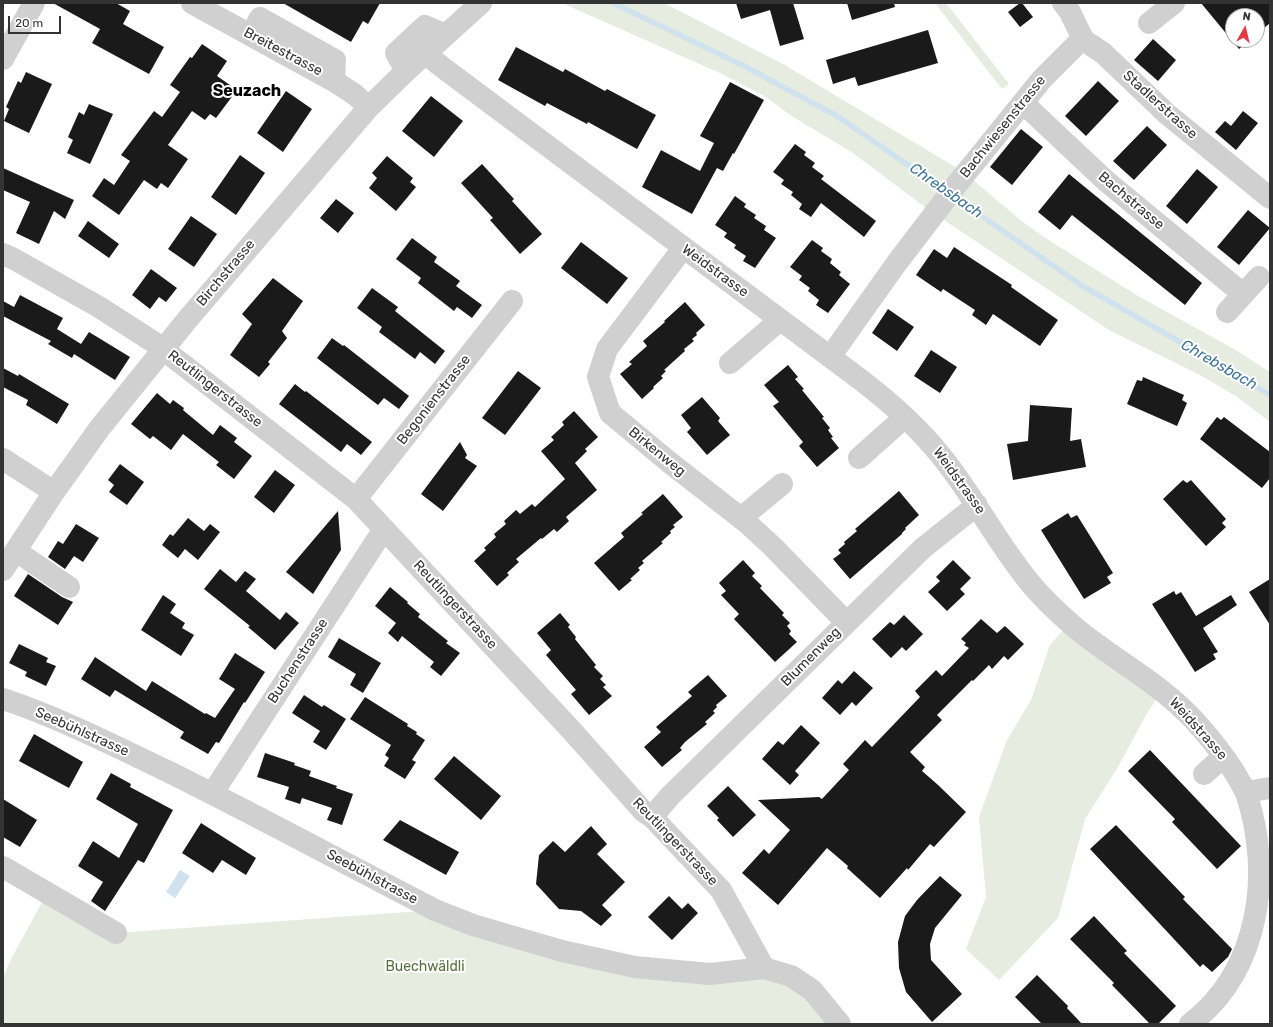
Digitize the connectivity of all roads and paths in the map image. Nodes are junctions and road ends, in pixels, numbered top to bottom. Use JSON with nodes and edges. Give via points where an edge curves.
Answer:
{"nodes":[{"id":1,"x":34,"y":3,"type":"edge"},
{"id":2,"x":192,"y":3,"type":"edge"},
{"id":3,"x":481,"y":3,"type":"edge"},
{"id":4,"x":1063,"y":3,"type":"edge"},
{"id":5,"x":1174,"y":3,"type":"edge"},
{"id":6,"x":1149,"y":23,"type":"dead end"},
{"id":7,"x":446,"y":34,"type":"junction"},
{"id":8,"x":1083,"y":38,"type":"junction"},
{"id":9,"x":425,"y":53,"type":"junction"},
{"id":10,"x":3,"y":59,"type":"edge"},
{"id":11,"x":406,"y":71,"type":"junction"},
{"id":12,"x":1023,"y":103,"type":"junction"},
{"id":13,"x":369,"y":108,"type":"junction"},
{"id":14,"x":1270,"y":198,"type":"edge"},
{"id":15,"x":683,"y":248,"type":"junction"},
{"id":16,"x":3,"y":254,"type":"edge"},
{"id":17,"x":1259,"y":277,"type":"dead end"},
{"id":18,"x":1243,"y":294,"type":"junction"},
{"id":19,"x":512,"y":301,"type":"dead end"},
{"id":20,"x":1227,"y":312,"type":"dead end"},
{"id":21,"x":780,"y":320,"type":"junction"},
{"id":22,"x":163,"y":349,"type":"junction"},
{"id":23,"x":830,"y":357,"type":"junction"},
{"id":24,"x":730,"y":363,"type":"dead end"},
{"id":25,"x":905,"y":417,"type":"junction"},
{"id":26,"x":859,"y":458,"type":"dead end"},
{"id":27,"x":3,"y":459,"type":"edge"},
{"id":28,"x":782,"y":484,"type":"dead end"},
{"id":29,"x":54,"y":492,"type":"junction"},
{"id":30,"x":356,"y":499,"type":"junction"},
{"id":31,"x":977,"y":505,"type":"junction"},
{"id":32,"x":740,"y":518,"type":"junction"},
{"id":33,"x":384,"y":529,"type":"junction"},
{"id":34,"x":16,"y":551,"type":"junction"},
{"id":35,"x":3,"y":570,"type":"edge"},
{"id":36,"x":69,"y":588,"type":"dead end"},
{"id":37,"x":846,"y":622,"type":"junction"},
{"id":38,"x":3,"y":699,"type":"edge"},
{"id":39,"x":1224,"y":757,"type":"junction"},
{"id":40,"x":1204,"y":774,"type":"dead end"},
{"id":41,"x":1270,"y":788,"type":"edge"},
{"id":42,"x":1246,"y":792,"type":"junction"},
{"id":43,"x":212,"y":794,"type":"junction"},
{"id":44,"x":652,"y":817,"type":"junction"},
{"id":45,"x":3,"y":867,"type":"edge"},
{"id":46,"x":116,"y":934,"type":"dead end"},
{"id":47,"x":764,"y":968,"type":"junction"},
{"id":48,"x":840,"y":1024,"type":"edge"},
{"id":49,"x":1190,"y":1024,"type":"edge"}],
"edges":[{"from":1,"to":10,"type":"street"},
{"from":2,"to":13,"type":"street","name":"Breitestrasse","via":[[334,81]]},
{"from":3,"to":7,"type":"street","name":"Birchstrasse"},
{"from":4,"to":8,"type":"street","name":"Stadlerstrasse"},
{"from":5,"to":6,"type":"street"},
{"from":7,"to":9,"type":"street","name":"Birchstrasse"},
{"from":7,"to":11,"type":"street","via":[[425,26],[396,53]]},
{"from":8,"to":12,"type":"street","name":"Bachwiesenstrasse","via":[[1054,66]]},
{"from":8,"to":14,"type":"street","name":"Stadlerstrasse","via":[[1103,52],[1167,114]]},
{"from":9,"to":11,"type":"street","name":"Birchstrasse"},
{"from":9,"to":15,"type":"street","name":"Weidstrasse"},
{"from":11,"to":13,"type":"street","name":"Birchstrasse"},
{"from":12,"to":18,"type":"street","name":"Bachstrasse","via":[[1106,181]]},
{"from":12,"to":23,"type":"street","name":"Bachwiesenstrasse","via":[[942,203]]},
{"from":13,"to":22,"type":"street","name":"Birchstrasse"},
{"from":15,"to":21,"type":"street","name":"Weidstrasse"},
{"from":15,"to":32,"type":"street","name":"Birkenweg","via":[[607,349],[598,377],[610,413]]},
{"from":16,"to":22,"type":"street","name":"Reutlingerstrasse","via":[[100,307]]},
{"from":17,"to":18,"type":"street"},
{"from":18,"to":20,"type":"street"},
{"from":19,"to":30,"type":"street","name":"Begonienstrasse"},
{"from":21,"to":23,"type":"street","name":"Weidstrasse"},
{"from":21,"to":24,"type":"street"},
{"from":22,"to":29,"type":"street","name":"Birchstrasse","via":[[99,428]]},
{"from":22,"to":30,"type":"street","name":"Reutlingerstrasse"},
{"from":23,"to":25,"type":"street","name":"Weidstrasse"},
{"from":25,"to":26,"type":"street"},
{"from":25,"to":31,"type":"street","name":"Weidstrasse","via":[[942,456]]},
{"from":27,"to":29,"type":"street"},
{"from":28,"to":32,"type":"street"},
{"from":29,"to":34,"type":"street","name":"Birchstrasse"},
{"from":30,"to":33,"type":"street","name":"Reutlingerstrasse"},
{"from":31,"to":37,"type":"street","name":"Blumenweg","via":[[923,548]]},
{"from":31,"to":39,"type":"street","name":"Weidstrasse","via":[[1018,568],[1046,601],[1083,634],[1172,698],[1202,729]]},
{"from":32,"to":37,"type":"street","name":"Birkenweg","via":[[773,547]]},
{"from":33,"to":43,"type":"street","name":"Buchenstrasse"},
{"from":33,"to":44,"type":"street","name":"Reutlingerstrasse","via":[[643,811]]},
{"from":34,"to":35,"type":"street","name":"Birchstrasse"},
{"from":34,"to":36,"type":"street"},
{"from":37,"to":44,"type":"street","name":"Blumenweg","via":[[670,796]]},
{"from":38,"to":43,"type":"street","name":"Seebühlstrasse","via":[[106,742]]},
{"from":39,"to":40,"type":"street"},
{"from":39,"to":42,"type":"street","name":"Weidstrasse"},
{"from":41,"to":42,"type":"street"},
{"from":42,"to":49,"type":"street","name":"Weidstrasse","via":[[1258,827],[1263,858],[1262,909],[1251,943],[1238,970],[1218,999]]},
{"from":43,"to":47,"type":"street","name":"Seebühlstrasse","via":[[435,910],[497,932],[562,951],[635,967],[710,974]]},
{"from":44,"to":47,"type":"street","name":"Reutlingerstrasse","via":[[721,890]]},
{"from":45,"to":46,"type":"street"},
{"from":47,"to":48,"type":"street","via":[[791,976],[812,990]]}]}
